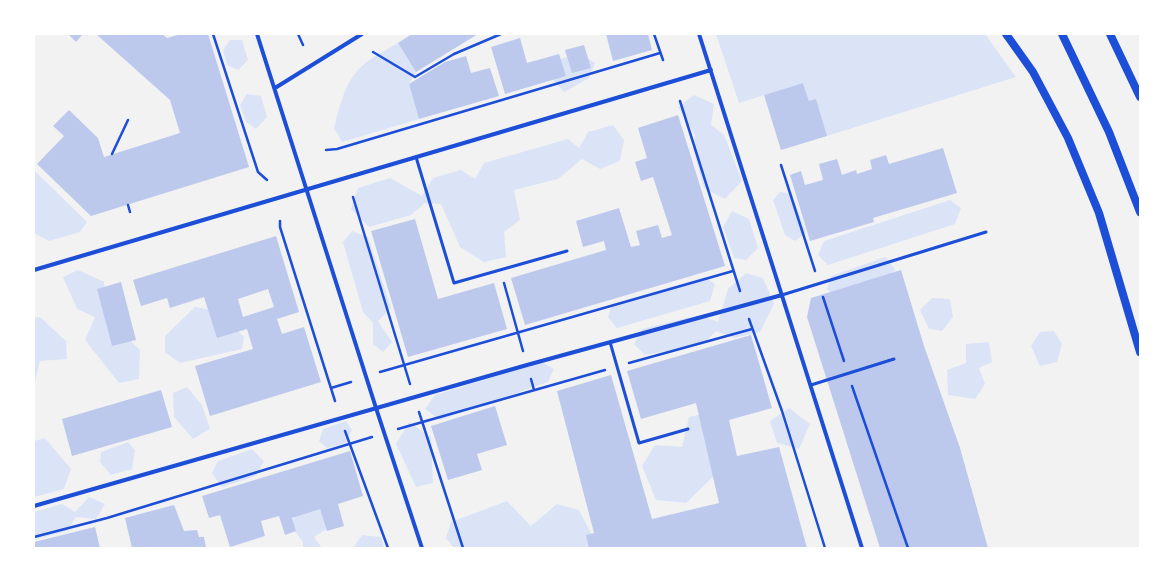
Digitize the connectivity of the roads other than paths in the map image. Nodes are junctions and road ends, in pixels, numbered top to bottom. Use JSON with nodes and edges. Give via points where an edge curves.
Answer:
{"nodes":[{"id":1,"x":257,"y":34,"type":"edge"},
{"id":2,"x":362,"y":34,"type":"edge"},
{"id":3,"x":699,"y":34,"type":"edge"},
{"id":4,"x":1006,"y":34,"type":"edge"},
{"id":5,"x":1062,"y":34,"type":"edge"},
{"id":6,"x":1110,"y":34,"type":"edge"},
{"id":7,"x":711,"y":70,"type":"junction"},
{"id":8,"x":275,"y":88,"type":"junction"},
{"id":9,"x":1140,"y":97,"type":"edge"},
{"id":10,"x":416,"y":157,"type":"junction"},
{"id":11,"x":307,"y":189,"type":"junction"},
{"id":12,"x":1140,"y":212,"type":"edge"},
{"id":13,"x":986,"y":232,"type":"dead end"},
{"id":14,"x":567,"y":251,"type":"dead end"},
{"id":15,"x":34,"y":270,"type":"edge"},
{"id":16,"x":782,"y":295,"type":"junction"},
{"id":17,"x":610,"y":342,"type":"junction"},
{"id":18,"x":1140,"y":352,"type":"edge"},
{"id":19,"x":894,"y":359,"type":"dead end"},
{"id":20,"x":811,"y":385,"type":"junction"},
{"id":21,"x":376,"y":408,"type":"junction"},
{"id":22,"x":688,"y":429,"type":"dead end"},
{"id":23,"x":34,"y":506,"type":"edge"},
{"id":24,"x":422,"y":548,"type":"edge"},
{"id":25,"x":862,"y":548,"type":"edge"}],
"edges":[{"from":1,"to":8,"type":"street"},
{"from":2,"to":8,"type":"street"},
{"from":3,"to":7,"type":"street"},
{"from":4,"to":18,"type":"main road","via":[[1033,72],[1068,138],[1099,213]]},
{"from":5,"to":12,"type":"main road","via":[[1109,132]]},
{"from":6,"to":9,"type":"main road"},
{"from":7,"to":10,"type":"street"},
{"from":7,"to":16,"type":"street"},
{"from":8,"to":11,"type":"street"},
{"from":10,"to":11,"type":"street"},
{"from":10,"to":14,"type":"lane","via":[[454,283]]},
{"from":11,"to":15,"type":"street"},
{"from":11,"to":21,"type":"street"},
{"from":13,"to":16,"type":"lane"},
{"from":16,"to":17,"type":"street"},
{"from":16,"to":20,"type":"street"},
{"from":17,"to":21,"type":"street"},
{"from":17,"to":22,"type":"lane","via":[[639,443]]},
{"from":19,"to":20,"type":"lane"},
{"from":20,"to":25,"type":"street"},
{"from":21,"to":23,"type":"street"},
{"from":21,"to":24,"type":"street"}]}
